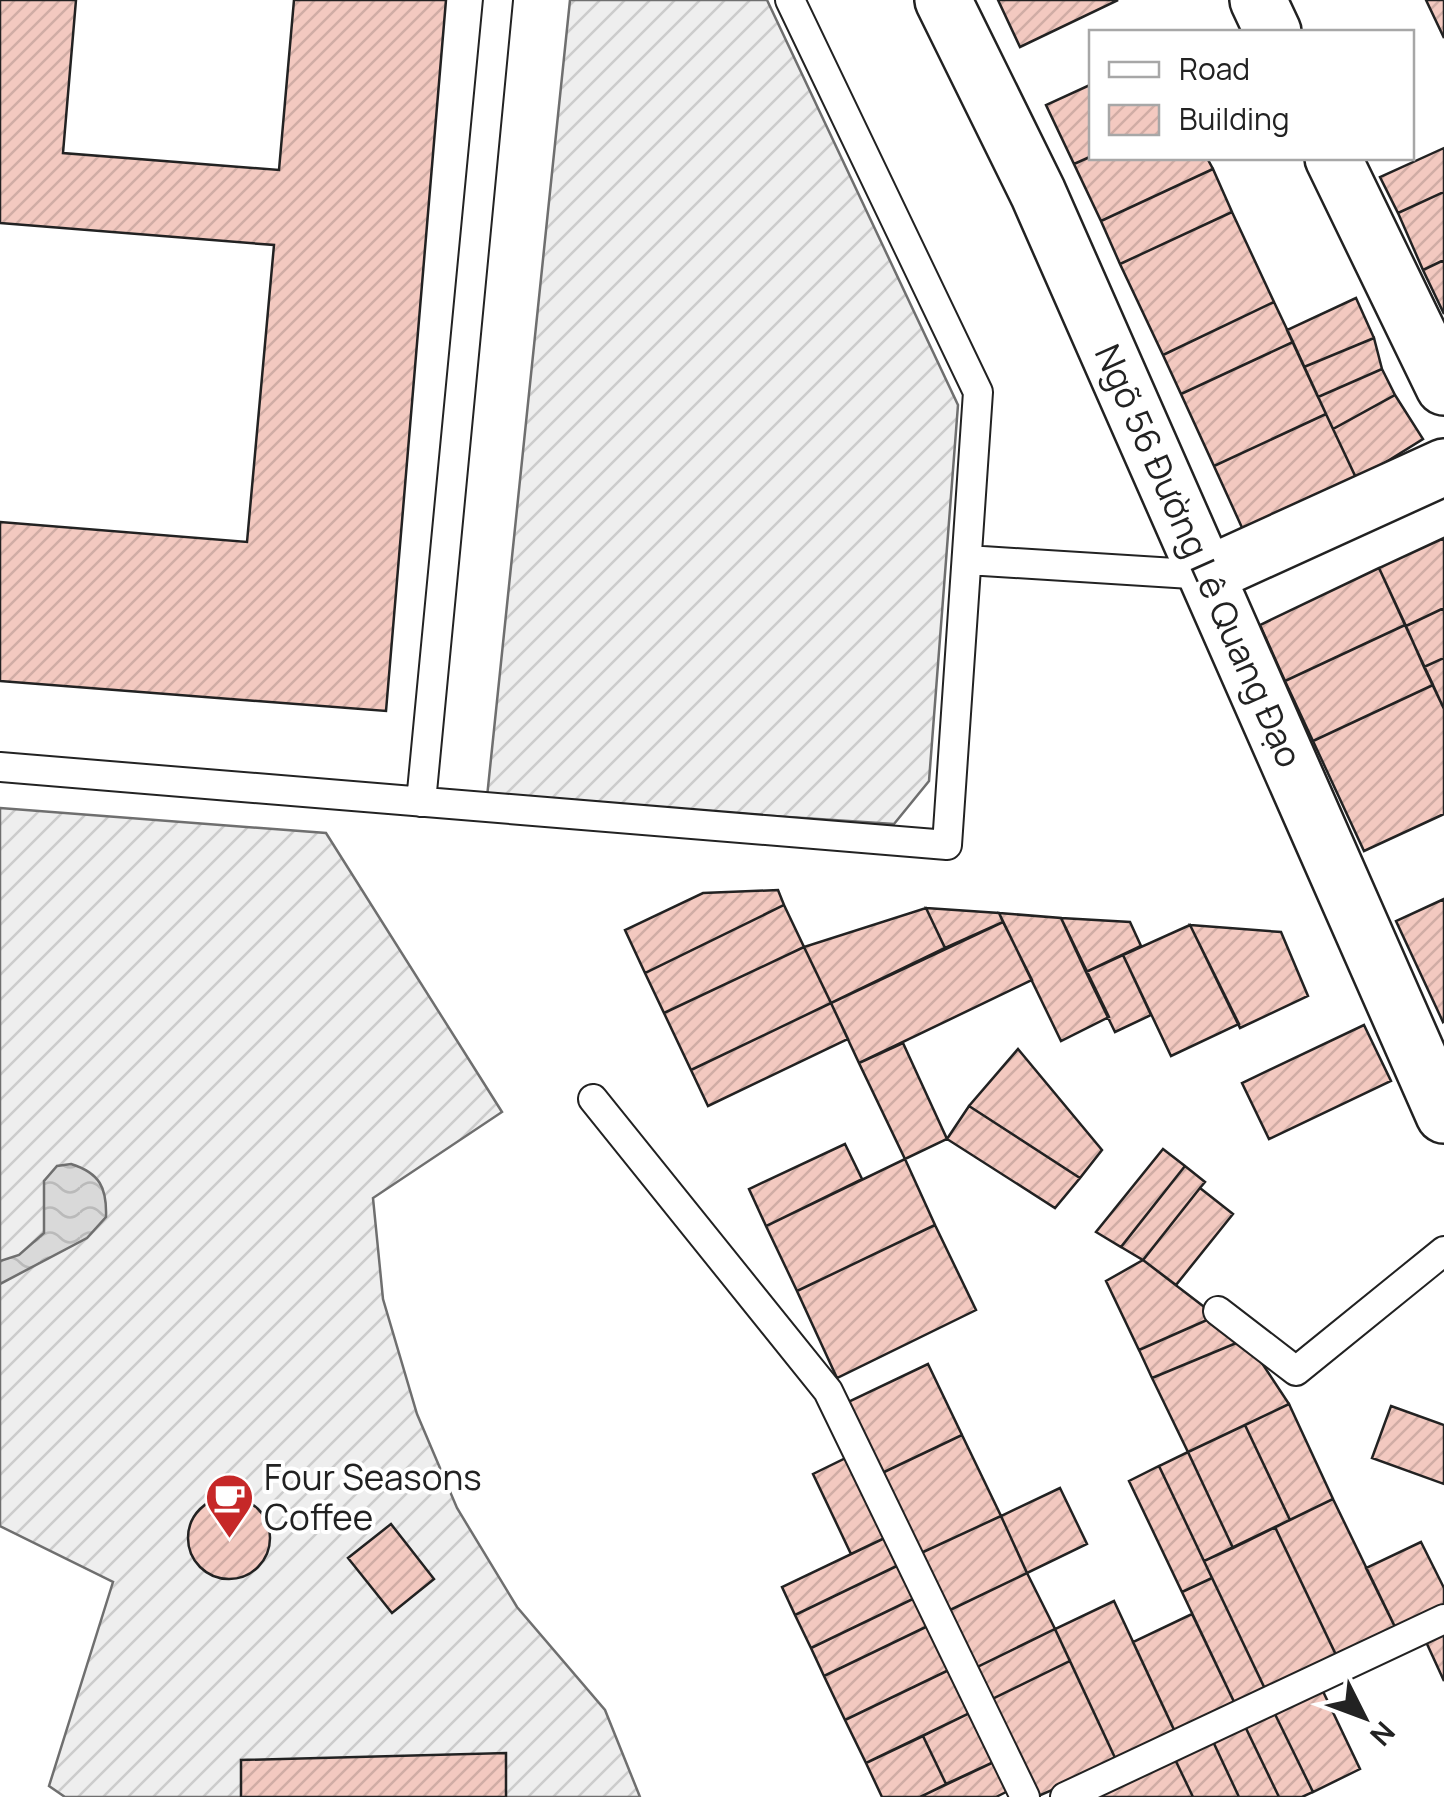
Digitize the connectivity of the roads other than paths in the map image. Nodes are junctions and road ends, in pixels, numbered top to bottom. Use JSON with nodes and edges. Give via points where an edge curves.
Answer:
{"nodes":[{"id":1,"x":498,"y":0,"type":"edge"},
{"id":2,"x":790,"y":0,"type":"edge"},
{"id":3,"x":943,"y":0,"type":"edge"},
{"id":4,"x":1258,"y":0,"type":"edge"},
{"id":5,"x":1272,"y":30,"type":"edge"},
{"id":6,"x":1335,"y":160,"type":"edge"},
{"id":7,"x":1444,"y":387,"type":"edge"},
{"id":8,"x":1444,"y":467,"type":"edge"},
{"id":9,"x":967,"y":560,"type":"junction"},
{"id":10,"x":1206,"y":575,"type":"junction"},
{"id":11,"x":0,"y":768,"type":"edge"},
{"id":12,"x":421,"y":802,"type":"junction"},
{"id":13,"x":593,"y":1099,"type":"dead end"},
{"id":14,"x":1444,"y":1115,"type":"edge"},
{"id":15,"x":1444,"y":1251,"type":"edge"},
{"id":16,"x":1218,"y":1311,"type":"dead end"},
{"id":17,"x":1444,"y":1619,"type":"edge"},
{"id":18,"x":1025,"y":1797,"type":"edge"},
{"id":19,"x":1065,"y":1797,"type":"edge"}],
"edges":[{"from":1,"to":12,"type":"lane"},
{"from":2,"to":9,"type":"lane","via":[[978,392]]},
{"from":3,"to":10,"type":"street","name":"Ngõ 56 Đường Lê Quang Đạo","via":[[1030,176]]},
{"from":4,"to":5,"type":"street"},
{"from":6,"to":7,"type":"street"},
{"from":8,"to":10,"type":"street"},
{"from":9,"to":10,"type":"lane"},
{"from":9,"to":12,"type":"lane","via":[[947,845]]},
{"from":10,"to":14,"type":"street","name":"Ngõ 56 Đường Lê Quang Đạo"},
{"from":11,"to":12,"type":"lane"},
{"from":13,"to":18,"type":"lane","via":[[828,1391]]},
{"from":15,"to":16,"type":"lane","via":[[1296,1372]]},
{"from":17,"to":19,"type":"lane"}]}
